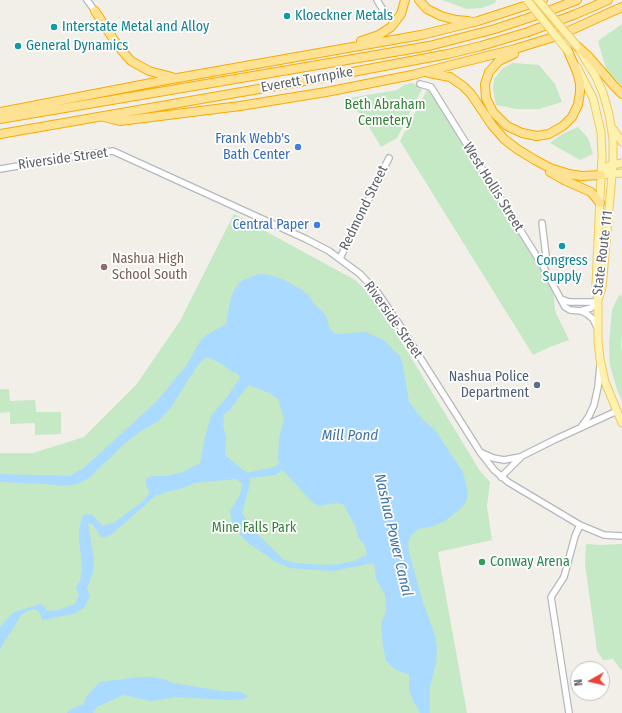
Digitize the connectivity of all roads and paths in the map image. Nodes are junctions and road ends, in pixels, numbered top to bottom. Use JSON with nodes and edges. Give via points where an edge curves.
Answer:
{"nodes":[{"id":1,"x":87,"y":0,"type":"edge"},
{"id":2,"x":377,"y":0,"type":"edge"},
{"id":3,"x":405,"y":0,"type":"edge"},
{"id":4,"x":419,"y":0,"type":"edge"},
{"id":5,"x":526,"y":0,"type":"edge"},
{"id":6,"x":538,"y":0,"type":"edge"},
{"id":7,"x":543,"y":0,"type":"edge"},
{"id":8,"x":577,"y":0,"type":"edge"},
{"id":9,"x":608,"y":0,"type":"edge"},
{"id":10,"x":622,"y":7,"type":"edge"},
{"id":11,"x":95,"y":11,"type":"joint"},
{"id":12,"x":385,"y":13,"type":"dead end"},
{"id":13,"x":486,"y":19,"type":"junction"},
{"id":14,"x":560,"y":35,"type":"junction"},
{"id":15,"x":577,"y":46,"type":"junction"},
{"id":16,"x":568,"y":51,"type":"junction"},
{"id":17,"x":305,"y":56,"type":"junction"},
{"id":18,"x":412,"y":75,"type":"junction"},
{"id":19,"x":183,"y":77,"type":"junction"},
{"id":20,"x":420,"y":84,"type":"dead end"},
{"id":21,"x":622,"y":94,"type":"edge"},
{"id":22,"x":0,"y":112,"type":"edge"},
{"id":23,"x":100,"y":116,"type":"junction"},
{"id":24,"x":0,"y":119,"type":"edge"},
{"id":25,"x":612,"y":125,"type":"junction"},
{"id":26,"x":0,"y":134,"type":"edge"},
{"id":27,"x":622,"y":142,"type":"edge"},
{"id":28,"x":389,"y":158,"type":"dead end"},
{"id":29,"x":535,"y":160,"type":"junction"},
{"id":30,"x":613,"y":164,"type":"junction"},
{"id":31,"x":622,"y":164,"type":"edge"},
{"id":32,"x":0,"y":169,"type":"edge"},
{"id":33,"x":622,"y":173,"type":"edge"},
{"id":34,"x":612,"y":174,"type":"junction"},
{"id":35,"x":601,"y":175,"type":"junction"},
{"id":36,"x":600,"y":203,"type":"junction"},
{"id":37,"x":542,"y":223,"type":"dead end"},
{"id":38,"x":340,"y":258,"type":"junction"},
{"id":39,"x":544,"y":268,"type":"junction"},
{"id":40,"x":560,"y":297,"type":"junction"},
{"id":41,"x":598,"y":302,"type":"junction"},
{"id":42,"x":580,"y":311,"type":"junction"},
{"id":43,"x":597,"y":327,"type":"junction"},
{"id":44,"x":600,"y":363,"type":"junction"},
{"id":45,"x":617,"y":411,"type":"junction"},
{"id":46,"x":622,"y":423,"type":"edge"},
{"id":47,"x":581,"y":428,"type":"junction"},
{"id":48,"x":480,"y":452,"type":"junction"},
{"id":49,"x":522,"y":456,"type":"junction"},
{"id":50,"x":501,"y":477,"type":"junction"},
{"id":51,"x":580,"y":525,"type":"junction"},
{"id":52,"x":622,"y":536,"type":"edge"},
{"id":53,"x":569,"y":713,"type":"edge"}],
"edges":[{"from":1,"to":11,"type":"street"},
{"from":2,"to":12,"type":"street"},
{"from":3,"to":17,"type":"highway","via":[[397,20],[379,35]]},
{"from":4,"to":13,"type":"highway","via":[[429,10],[448,19]]},
{"from":5,"to":16,"type":"main road","name":"State Route 111","bridge":true},
{"from":6,"to":15,"type":"main road","name":"State Route 111","bridge":true},
{"from":7,"to":13,"type":"highway"},
{"from":8,"to":24,"type":"highway","name":"Everett Turnpike","via":[[511,24],[429,46]]},
{"from":9,"to":23,"type":"highway","name":"Everett Turnpike","via":[[528,32],[448,54]]},
{"from":10,"to":14,"type":"highway"},
{"from":11,"to":19,"type":"highway","via":[[131,61],[153,72]]},
{"from":13,"to":17,"type":"highway","via":[[421,35]]},
{"from":14,"to":16,"type":"highway","via":[[501,59],[490,70],[485,82],[485,94],[499,120],[516,131],[534,136],[552,132],[568,122],[577,108],[580,89],[577,72]]},
{"from":14,"to":18,"type":"highway","via":[[520,48]]},
{"from":15,"to":21,"type":"highway"},
{"from":15,"to":25,"type":"main road","name":"State Route 111","via":[[601,89]]},
{"from":16,"to":35,"type":"main road","name":"State Route 111","via":[[588,86],[596,110],[602,141]]},
{"from":17,"to":19,"type":"highway"},
{"from":18,"to":23,"type":"highway","via":[[311,95],[217,109],[120,121]]},
{"from":18,"to":29,"type":"highway","via":[[435,73],[450,77],[459,83],[471,94],[504,139]]},
{"from":19,"to":22,"type":"highway"},
{"from":20,"to":39,"type":"street","name":"West Hollis Street","via":[[431,87]]},
{"from":23,"to":26,"type":"highway","name":"Everett Turnpike"},
{"from":25,"to":27,"type":"main road"},
{"from":25,"to":30,"type":"main road","name":"State Route 111"},
{"from":28,"to":38,"type":"street","name":"Redmond Street"},
{"from":29,"to":35,"type":"highway","via":[[568,174]]},
{"from":29,"to":36,"type":"highway","via":[[558,177],[591,192]]},
{"from":30,"to":31,"type":"main road"},
{"from":30,"to":34,"type":"main road","name":"State Route 111"},
{"from":30,"to":35,"type":"main road","via":[[605,168]]},
{"from":32,"to":38,"type":"street","name":"Riverside Street","via":[[113,151],[306,239]]},
{"from":33,"to":34,"type":"main road"},
{"from":34,"to":35,"type":"main road"},
{"from":34,"to":41,"type":"main road","name":"State Route 111","via":[[602,288]]},
{"from":35,"to":36,"type":"main road","name":"State Route 111"},
{"from":36,"to":41,"type":"main road","name":"State Route 111","via":[[596,284]]},
{"from":37,"to":39,"type":"street","via":[[546,256]]},
{"from":38,"to":48,"type":"street","name":"Riverside Street","via":[[378,293]]},
{"from":39,"to":40,"type":"street","name":"West Hollis Street"},
{"from":40,"to":41,"type":"street","via":[[563,301],[569,302]]},
{"from":40,"to":42,"type":"street","name":"West Hollis Street","via":[[566,309]]},
{"from":41,"to":42,"type":"street","via":[[593,307]]},
{"from":41,"to":43,"type":"main road"},
{"from":42,"to":43,"type":"street","name":"West Hollis Street","via":[[592,317]]},
{"from":43,"to":44,"type":"main road"},
{"from":44,"to":45,"type":"main road"},
{"from":44,"to":47,"type":"street","via":[[594,405]]},
{"from":45,"to":46,"type":"main road"},
{"from":45,"to":47,"type":"street"},
{"from":47,"to":49,"type":"street"},
{"from":48,"to":49,"type":"street","via":[[504,460]]},
{"from":48,"to":50,"type":"street","name":"Riverside Street"},
{"from":49,"to":50,"type":"street"},
{"from":50,"to":51,"type":"street","name":"Riverside Street"},
{"from":51,"to":52,"type":"street","name":"Riverside Street","via":[[604,535]]},
{"from":51,"to":53,"type":"street","via":[[564,577],[551,597]]}]}
